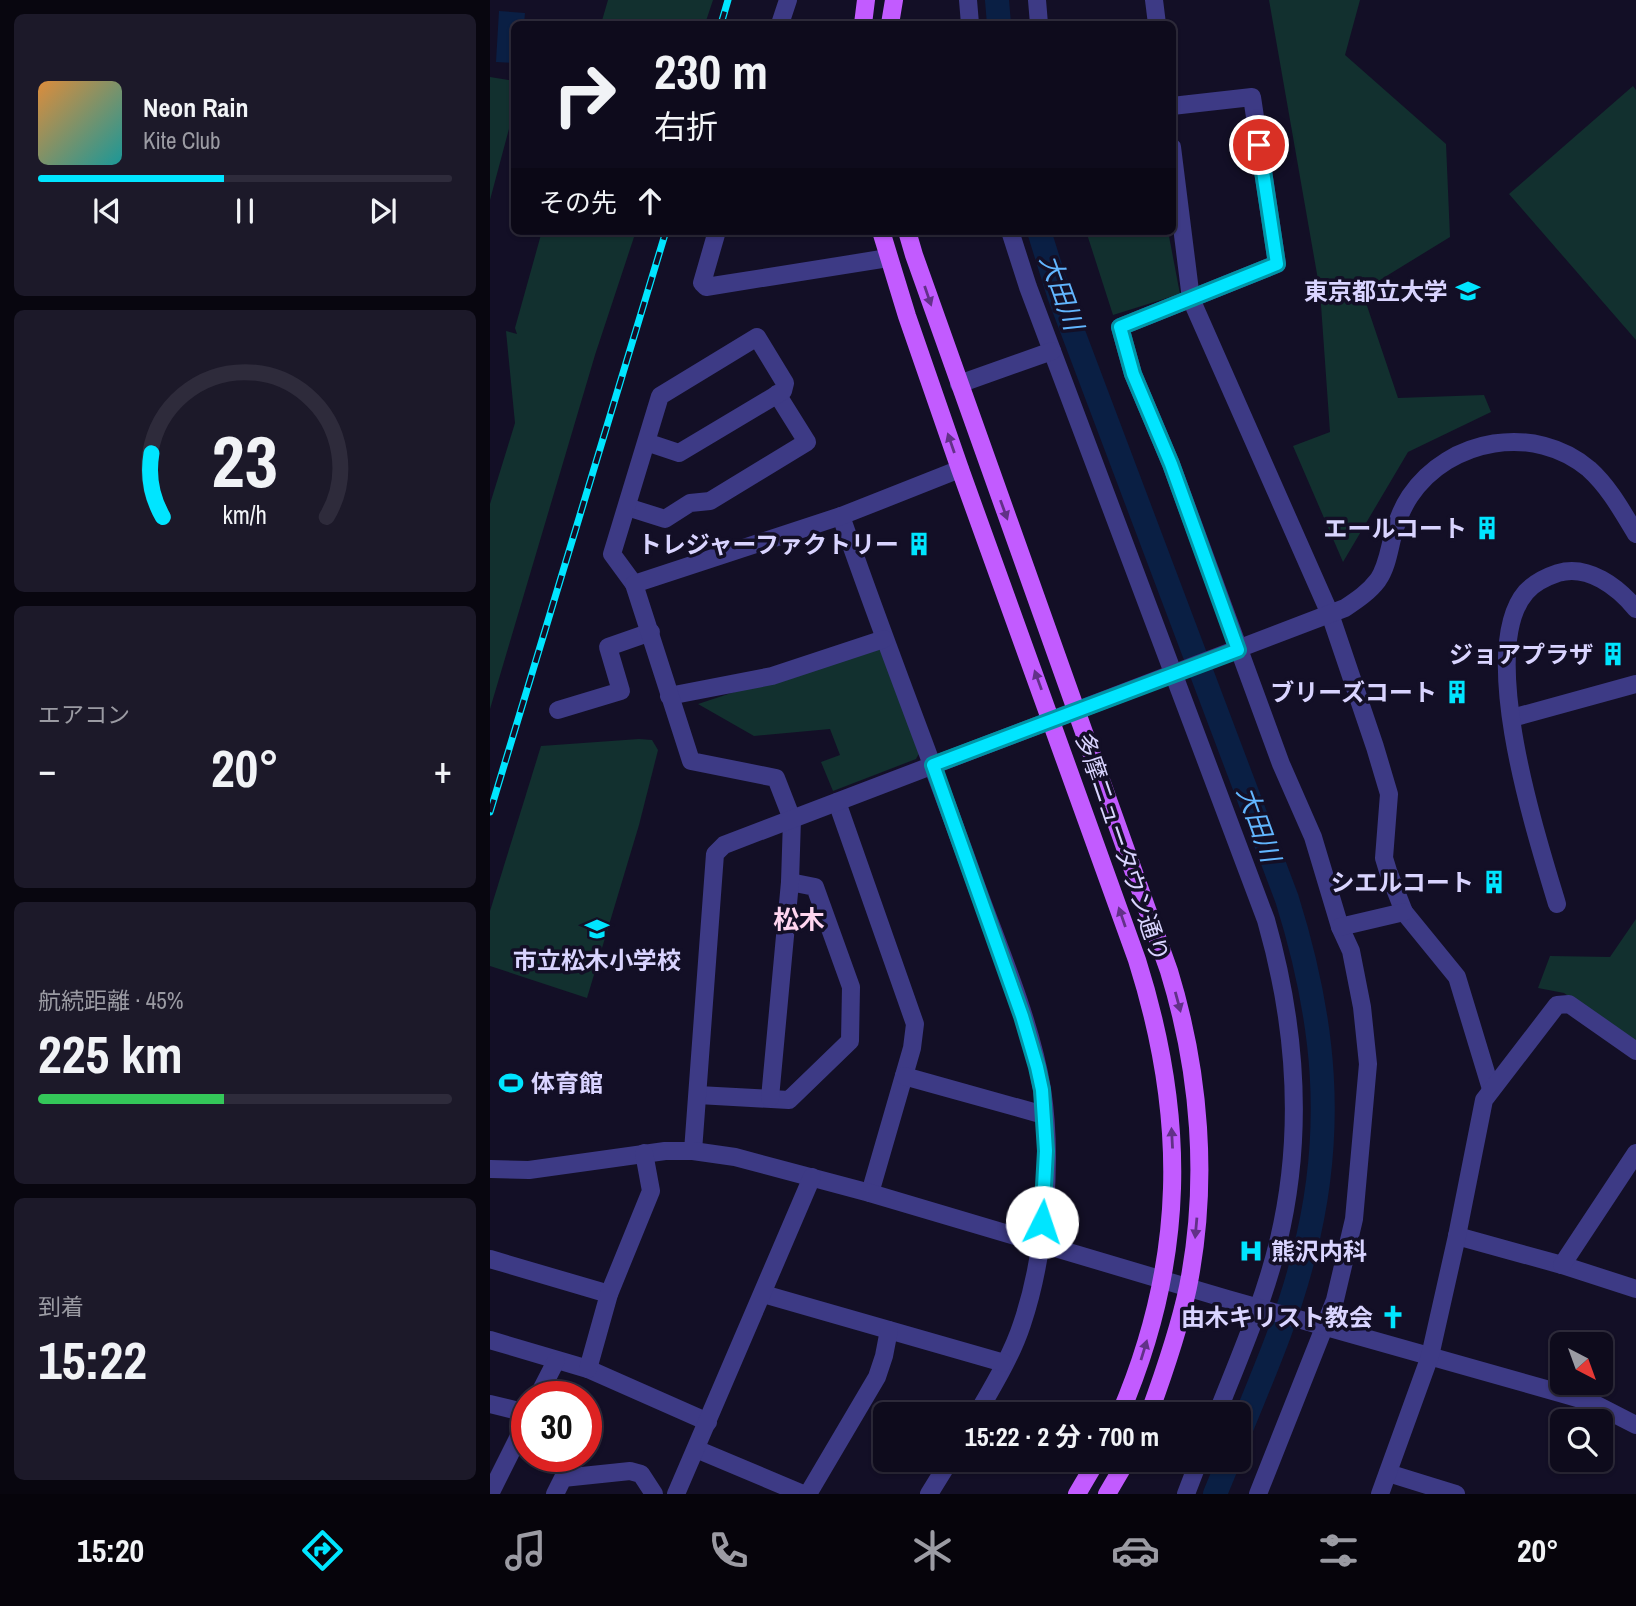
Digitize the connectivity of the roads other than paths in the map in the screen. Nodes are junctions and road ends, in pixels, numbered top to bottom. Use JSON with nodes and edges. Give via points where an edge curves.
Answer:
{"nodes":[{"id":1,"x":788,"y":0,"type":"edge"},
{"id":2,"x":866,"y":0,"type":"edge"},
{"id":3,"x":894,"y":0,"type":"edge"},
{"id":4,"x":968,"y":0,"type":"edge"},
{"id":5,"x":1037,"y":0,"type":"edge"},
{"id":6,"x":1154,"y":0,"type":"edge"},
{"id":7,"x":781,"y":21,"type":"edge"},
{"id":8,"x":863,"y":21,"type":"edge"},
{"id":9,"x":890,"y":21,"type":"edge"},
{"id":10,"x":970,"y":21,"type":"edge"},
{"id":11,"x":1039,"y":21,"type":"edge"},
{"id":12,"x":1157,"y":21,"type":"edge"},
{"id":13,"x":1176,"y":106,"type":"edge"},
{"id":14,"x":1176,"y":205,"type":"edge"},
{"id":15,"x":717,"y":235,"type":"edge"},
{"id":16,"x":882,"y":235,"type":"edge"},
{"id":17,"x":908,"y":235,"type":"edge"},
{"id":18,"x":1011,"y":235,"type":"edge"},
{"id":19,"x":888,"y":258,"type":"junction"},
{"id":20,"x":1191,"y":299,"type":"junction"},
{"id":21,"x":1052,"y":351,"type":"junction"},
{"id":22,"x":959,"y":384,"type":"junction"},
{"id":23,"x":778,"y":394,"type":"junction"},
{"id":24,"x":646,"y":442,"type":"junction"},
{"id":25,"x":960,"y":469,"type":"junction"},
{"id":26,"x":627,"y":507,"type":"junction"},
{"id":27,"x":841,"y":516,"type":"junction"},
{"id":28,"x":1636,"y":534,"type":"edge"},
{"id":29,"x":634,"y":584,"type":"junction"},
{"id":30,"x":1636,"y":608,"type":"edge"},
{"id":31,"x":1330,"y":614,"type":"junction"},
{"id":32,"x":651,"y":632,"type":"junction"},
{"id":33,"x":884,"y":639,"type":"junction"},
{"id":34,"x":1238,"y":650,"type":"junction"},
{"id":35,"x":1180,"y":672,"type":"junction"},
{"id":36,"x":1636,"y":684,"type":"edge"},
{"id":37,"x":669,"y":696,"type":"junction"},
{"id":38,"x":558,"y":710,"type":"dead end"},
{"id":39,"x":1076,"y":711,"type":"junction"},
{"id":40,"x":1512,"y":718,"type":"junction"},
{"id":41,"x":1052,"y":720,"type":"junction"},
{"id":42,"x":933,"y":765,"type":"junction"},
{"id":43,"x":837,"y":802,"type":"junction"},
{"id":44,"x":792,"y":819,"type":"junction"},
{"id":45,"x":790,"y":882,"type":"junction"},
{"id":46,"x":1557,"y":904,"type":"dead end"},
{"id":47,"x":1404,"y":912,"type":"junction"},
{"id":48,"x":1340,"y":927,"type":"junction"},
{"id":49,"x":1636,"y":1051,"type":"edge"},
{"id":50,"x":904,"y":1076,"type":"junction"},
{"id":51,"x":1491,"y":1089,"type":"junction"},
{"id":52,"x":698,"y":1095,"type":"junction"},
{"id":53,"x":770,"y":1098,"type":"junction"},
{"id":54,"x":1044,"y":1115,"type":"junction"},
{"id":55,"x":693,"y":1151,"type":"junction"},
{"id":56,"x":644,"y":1153,"type":"junction"},
{"id":57,"x":1636,"y":1153,"type":"edge"},
{"id":58,"x":490,"y":1169,"type":"edge"},
{"id":59,"x":811,"y":1177,"type":"junction"},
{"id":60,"x":870,"y":1193,"type":"junction"},
{"id":61,"x":1457,"y":1236,"type":"junction"},
{"id":62,"x":1040,"y":1243,"type":"junction"},
{"id":63,"x":490,"y":1259,"type":"edge"},
{"id":64,"x":1562,"y":1265,"type":"junction"},
{"id":65,"x":1162,"y":1279,"type":"junction"},
{"id":66,"x":1188,"y":1287,"type":"junction"},
{"id":67,"x":1636,"y":1289,"type":"edge"},
{"id":68,"x":609,"y":1294,"type":"junction"},
{"id":69,"x":763,"y":1294,"type":"junction"},
{"id":70,"x":1264,"y":1309,"type":"junction"},
{"id":71,"x":1324,"y":1327,"type":"junction"},
{"id":72,"x":889,"y":1330,"type":"junction"},
{"id":73,"x":490,"y":1340,"type":"edge"},
{"id":74,"x":1430,"y":1356,"type":"junction"},
{"id":75,"x":556,"y":1361,"type":"junction"},
{"id":76,"x":1004,"y":1363,"type":"junction"},
{"id":77,"x":588,"y":1369,"type":"junction"},
{"id":78,"x":546,"y":1381,"type":"edge"},
{"id":79,"x":983,"y":1402,"type":"edge"},
{"id":80,"x":1125,"y":1402,"type":"edge"},
{"id":81,"x":1153,"y":1402,"type":"edge"},
{"id":82,"x":1222,"y":1402,"type":"edge"},
{"id":83,"x":490,"y":1404,"type":"edge"},
{"id":84,"x":511,"y":1409,"type":"edge"},
{"id":85,"x":708,"y":1422,"type":"junction"},
{"id":86,"x":1636,"y":1425,"type":"edge"},
{"id":87,"x":511,"y":1449,"type":"edge"},
{"id":88,"x":696,"y":1449,"type":"junction"},
{"id":89,"x":943,"y":1472,"type":"edge"},
{"id":90,"x":1090,"y":1472,"type":"edge"},
{"id":91,"x":1120,"y":1472,"type":"edge"},
{"id":92,"x":1194,"y":1472,"type":"edge"},
{"id":93,"x":1388,"y":1473,"type":"junction"},
{"id":94,"x":493,"y":1482,"type":"edge"},
{"id":95,"x":555,"y":1494,"type":"edge"},
{"id":96,"x":654,"y":1494,"type":"edge"},
{"id":97,"x":676,"y":1494,"type":"edge"},
{"id":98,"x":803,"y":1494,"type":"edge"},
{"id":99,"x":808,"y":1494,"type":"edge"},
{"id":100,"x":929,"y":1494,"type":"edge"},
{"id":101,"x":1077,"y":1494,"type":"edge"},
{"id":102,"x":1107,"y":1494,"type":"edge"},
{"id":103,"x":1185,"y":1494,"type":"edge"},
{"id":104,"x":1258,"y":1494,"type":"edge"},
{"id":105,"x":1380,"y":1494,"type":"edge"},
{"id":106,"x":1456,"y":1494,"type":"edge"}],
"edges":[{"from":1,"to":7,"type":"street"},
{"from":2,"to":8,"type":"main road"},
{"from":3,"to":9,"type":"main road"},
{"from":4,"to":10,"type":"street"},
{"from":5,"to":11,"type":"street"},
{"from":6,"to":12,"type":"street"},
{"from":13,"to":20,"type":"street","via":[[1252,97],[1277,264]]},
{"from":14,"to":20,"type":"street"},
{"from":15,"to":19,"type":"street","via":[[702,282],[706,287]]},
{"from":16,"to":19,"type":"main road","name":"多摩ニュータウン通り"},
{"from":17,"to":22,"type":"main road","name":"多摩ニュータウン通り","one_way":true},
{"from":18,"to":21,"type":"street"},
{"from":25,"to":19,"type":"main road","name":"多摩ニュータウン通り","one_way":true},
{"from":20,"to":31,"type":"street"},
{"from":20,"to":34,"type":"street","via":[[1120,327],[1133,374],[1171,464]]},
{"from":21,"to":22,"type":"street"},
{"from":21,"to":35,"type":"street"},
{"from":22,"to":39,"type":"main road","name":"多摩ニュータウン通り","one_way":true},
{"from":23,"to":24,"type":"street","via":[[679,453]]},
{"from":23,"to":24,"type":"street","via":[[785,383],[757,337],[660,396]]},
{"from":23,"to":26,"type":"street","via":[[807,442],[710,501],[690,503],[666,519]]},
{"from":24,"to":26,"type":"street"},
{"from":25,"to":27,"type":"street"},
{"from":41,"to":25,"type":"main road","name":"多摩ニュータウン通り","one_way":true},
{"from":26,"to":29,"type":"street","via":[[612,554]]},
{"from":27,"to":29,"type":"street"},
{"from":27,"to":33,"type":"street"},
{"from":28,"to":31,"type":"street","via":[[1602,482],[1571,457],[1528,443],[1506,441],[1477,447],[1450,458],[1419,484],[1401,512],[1377,582],[1360,598]]},
{"from":29,"to":32,"type":"street"},
{"from":30,"to":40,"type":"street","via":[[1600,578],[1581,572],[1561,572],[1542,579],[1525,593],[1508,635]]},
{"from":31,"to":34,"type":"street"},
{"from":31,"to":47,"type":"street","via":[[1389,794],[1384,858]]},
{"from":32,"to":37,"type":"street"},
{"from":32,"to":38,"type":"street","via":[[608,647],[621,691]]},
{"from":33,"to":37,"type":"street","via":[[772,676]]},
{"from":33,"to":42,"type":"street"},
{"from":34,"to":35,"type":"street"},
{"from":34,"to":48,"type":"street","via":[[1313,837]]},
{"from":35,"to":39,"type":"street"},
{"from":35,"to":70,"type":"street","via":[[1266,920],[1291,1035],[1294,1106],[1287,1203]]},
{"from":36,"to":40,"type":"street"},
{"from":37,"to":44,"type":"street","via":[[691,761],[776,778]]},
{"from":39,"to":41,"type":"street"},
{"from":39,"to":66,"type":"main road","name":"多摩ニュータウン通り","one_way":true,"via":[[1168,971],[1185,1033],[1199,1152]]},
{"from":40,"to":46,"type":"street","via":[[1524,791]]},
{"from":41,"to":42,"type":"street"},
{"from":65,"to":41,"type":"main road","name":"多摩ニュータウン通り","one_way":true,"via":[[1174,1173],[1164,1063],[1137,960]]},
{"from":42,"to":43,"type":"street"},
{"from":42,"to":54,"type":"street","via":[[1022,1016],[1037,1067]]},
{"from":43,"to":44,"type":"street"},
{"from":43,"to":50,"type":"street","via":[[915,1024]]},
{"from":44,"to":45,"type":"street"},
{"from":44,"to":52,"type":"street","via":[[724,845],[715,854]]},
{"from":45,"to":53,"type":"street"},
{"from":45,"to":53,"type":"street","via":[[815,887],[851,987],[850,1041],[789,1100]]},
{"from":47,"to":48,"type":"street"},
{"from":47,"to":51,"type":"street","via":[[1457,977]]},
{"from":48,"to":71,"type":"street","via":[[1351,951],[1367,1064],[1354,1219]]},
{"from":49,"to":51,"type":"street","via":[[1569,1004],[1557,1005]]},
{"from":50,"to":54,"type":"street"},
{"from":50,"to":60,"type":"street"},
{"from":51,"to":61,"type":"street","via":[[1484,1100]]},
{"from":52,"to":53,"type":"street"},
{"from":52,"to":55,"type":"street"},
{"from":54,"to":62,"type":"street"},
{"from":55,"to":56,"type":"street"},
{"from":55,"to":59,"type":"street"},
{"from":56,"to":58,"type":"street","via":[[529,1170]]},
{"from":56,"to":68,"type":"street","via":[[651,1191]]},
{"from":57,"to":64,"type":"street"},
{"from":59,"to":60,"type":"street"},
{"from":59,"to":69,"type":"street"},
{"from":60,"to":62,"type":"street"},
{"from":61,"to":64,"type":"street"},
{"from":61,"to":74,"type":"street"},
{"from":62,"to":65,"type":"street"},
{"from":62,"to":76,"type":"street","via":[[1034,1284]]},
{"from":63,"to":68,"type":"street"},
{"from":64,"to":67,"type":"street"},
{"from":65,"to":66,"type":"street"},
{"from":80,"to":65,"type":"main road","name":"多摩ニュータウン通り","one_way":true,"via":[[1143,1357]]},
{"from":66,"to":70,"type":"street"},
{"from":66,"to":81,"type":"main road","name":"多摩ニュータウン通り"},
{"from":68,"to":77,"type":"street"},
{"from":69,"to":72,"type":"street"},
{"from":69,"to":85,"type":"street"},
{"from":70,"to":71,"type":"street"},
{"from":70,"to":82,"type":"street"},
{"from":71,"to":74,"type":"street"},
{"from":71,"to":104,"type":"street"},
{"from":72,"to":76,"type":"street"},
{"from":72,"to":99,"type":"street","via":[[877,1377]]},
{"from":73,"to":75,"type":"street"},
{"from":74,"to":86,"type":"street","via":[[1591,1402]]},
{"from":74,"to":93,"type":"street"},
{"from":75,"to":77,"type":"street"},
{"from":75,"to":78,"type":"street"},
{"from":76,"to":79,"type":"street"},
{"from":77,"to":85,"type":"street"},
{"from":83,"to":84,"type":"street"},
{"from":85,"to":88,"type":"street"},
{"from":87,"to":94,"type":"street"},
{"from":88,"to":97,"type":"street"},
{"from":88,"to":98,"type":"street"},
{"from":89,"to":100,"type":"street"},
{"from":90,"to":101,"type":"main road"},
{"from":91,"to":102,"type":"main road"},
{"from":92,"to":103,"type":"street"},
{"from":93,"to":105,"type":"street"},
{"from":93,"to":106,"type":"street"},
{"from":95,"to":96,"type":"street","via":[[563,1478],[630,1471],[641,1474]]}]}
